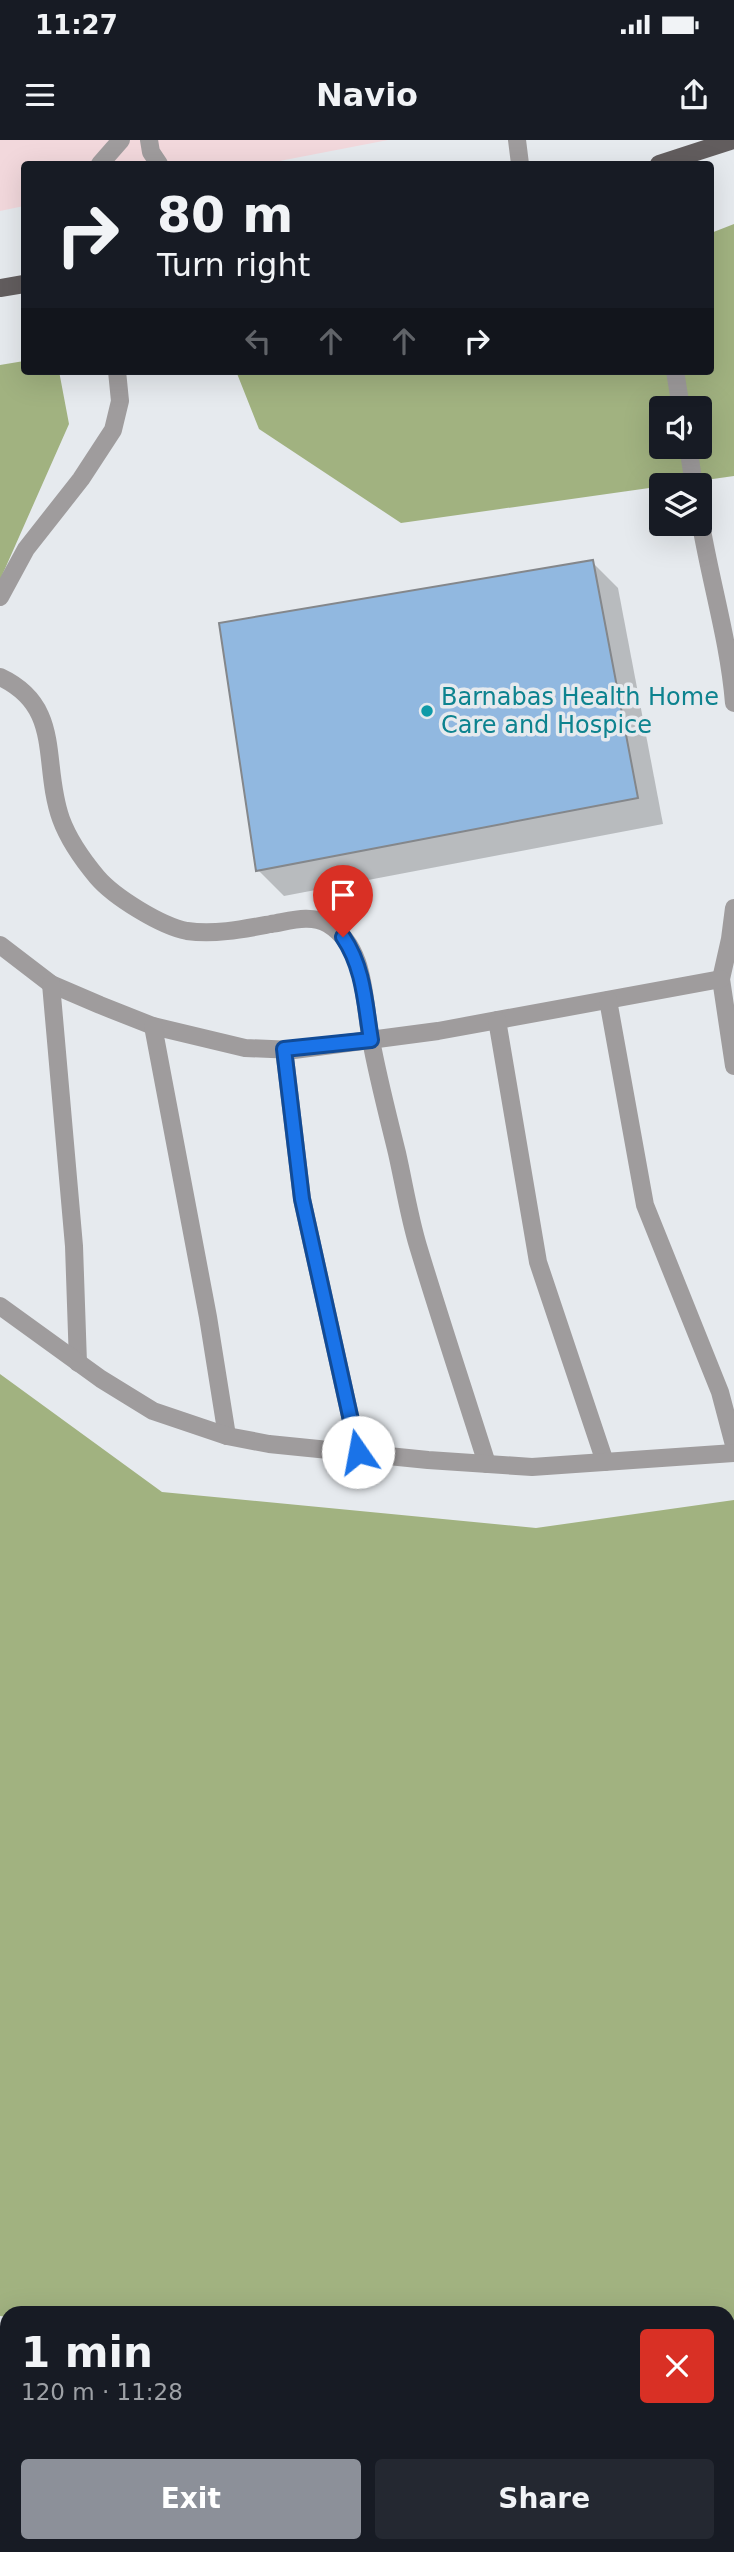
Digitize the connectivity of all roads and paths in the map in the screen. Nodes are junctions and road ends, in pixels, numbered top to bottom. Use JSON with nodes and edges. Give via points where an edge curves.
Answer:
{"nodes":[{"id":1,"x":121,"y":140,"type":"edge"},
{"id":2,"x":149,"y":140,"type":"edge"},
{"id":3,"x":517,"y":140,"type":"edge"},
{"id":4,"x":719,"y":149,"type":"edge"},
{"id":5,"x":103,"y":161,"type":"edge"},
{"id":6,"x":157,"y":161,"type":"edge"},
{"id":7,"x":520,"y":161,"type":"edge"},
{"id":8,"x":671,"y":161,"type":"edge"},
{"id":9,"x":21,"y":284,"type":"edge"},
{"id":10,"x":0,"y":288,"type":"edge"},
{"id":11,"x":117,"y":375,"type":"edge"},
{"id":12,"x":676,"y":375,"type":"edge"},
{"id":13,"x":679,"y":396,"type":"edge"},
{"id":14,"x":703,"y":536,"type":"edge"},
{"id":15,"x":0,"y":597,"type":"edge"},
{"id":16,"x":0,"y":677,"type":"edge"},
{"id":17,"x":734,"y":704,"type":"edge"},
{"id":18,"x":734,"y":908,"type":"edge"},
{"id":19,"x":0,"y":945,"type":"edge"},
{"id":20,"x":720,"y":979,"type":"junction"},
{"id":21,"x":51,"y":984,"type":"junction"},
{"id":22,"x":608,"y":1000,"type":"junction"},
{"id":23,"x":497,"y":1020,"type":"junction"},
{"id":24,"x":153,"y":1026,"type":"junction"},
{"id":25,"x":371,"y":1040,"type":"junction"},
{"id":26,"x":284,"y":1049,"type":"junction"},
{"id":27,"x":734,"y":1066,"type":"edge"},
{"id":28,"x":0,"y":1306,"type":"edge"},
{"id":29,"x":78,"y":1363,"type":"junction"},
{"id":30,"x":227,"y":1436,"type":"junction"},
{"id":31,"x":734,"y":1445,"type":"edge"},
{"id":32,"x":358,"y":1452,"type":"junction"},
{"id":33,"x":734,"y":1453,"type":"edge"},
{"id":34,"x":605,"y":1462,"type":"junction"},
{"id":35,"x":487,"y":1464,"type":"junction"}],
"edges":[{"from":1,"to":5,"type":"street"},
{"from":2,"to":6,"type":"street"},
{"from":3,"to":7,"type":"street"},
{"from":4,"to":8,"type":"main road"},
{"from":9,"to":10,"type":"main road"},
{"from":11,"to":15,"type":"street","via":[[120,401],[113,430],[26,549]]},
{"from":12,"to":13,"type":"street"},
{"from":14,"to":17,"type":"street"},
{"from":16,"to":25,"type":"street","via":[[18,685],[36,704],[46,728],[61,820],[79,855],[103,883],[143,913],[186,931],[228,932],[302,919],[328,924],[343,937],[360,970]]},
{"from":18,"to":20,"type":"street"},
{"from":19,"to":21,"type":"street"},
{"from":20,"to":22,"type":"street"},
{"from":20,"to":27,"type":"street"},
{"from":21,"to":24,"type":"street"},
{"from":21,"to":29,"type":"street","via":[[74,1247]]},
{"from":22,"to":23,"type":"street"},
{"from":22,"to":31,"type":"street","via":[[645,1205],[720,1392]]},
{"from":23,"to":25,"type":"street"},
{"from":23,"to":34,"type":"street","via":[[538,1262]]},
{"from":24,"to":26,"type":"street","via":[[245,1048]]},
{"from":24,"to":30,"type":"street"},
{"from":25,"to":26,"type":"street"},
{"from":25,"to":35,"type":"street","via":[[417,1244]]},
{"from":26,"to":32,"type":"street","via":[[302,1199]]},
{"from":28,"to":29,"type":"street"},
{"from":29,"to":30,"type":"street","via":[[153,1411]]},
{"from":30,"to":32,"type":"street"},
{"from":32,"to":35,"type":"street"},
{"from":33,"to":34,"type":"street"},
{"from":34,"to":35,"type":"street","via":[[532,1467]]}]}
